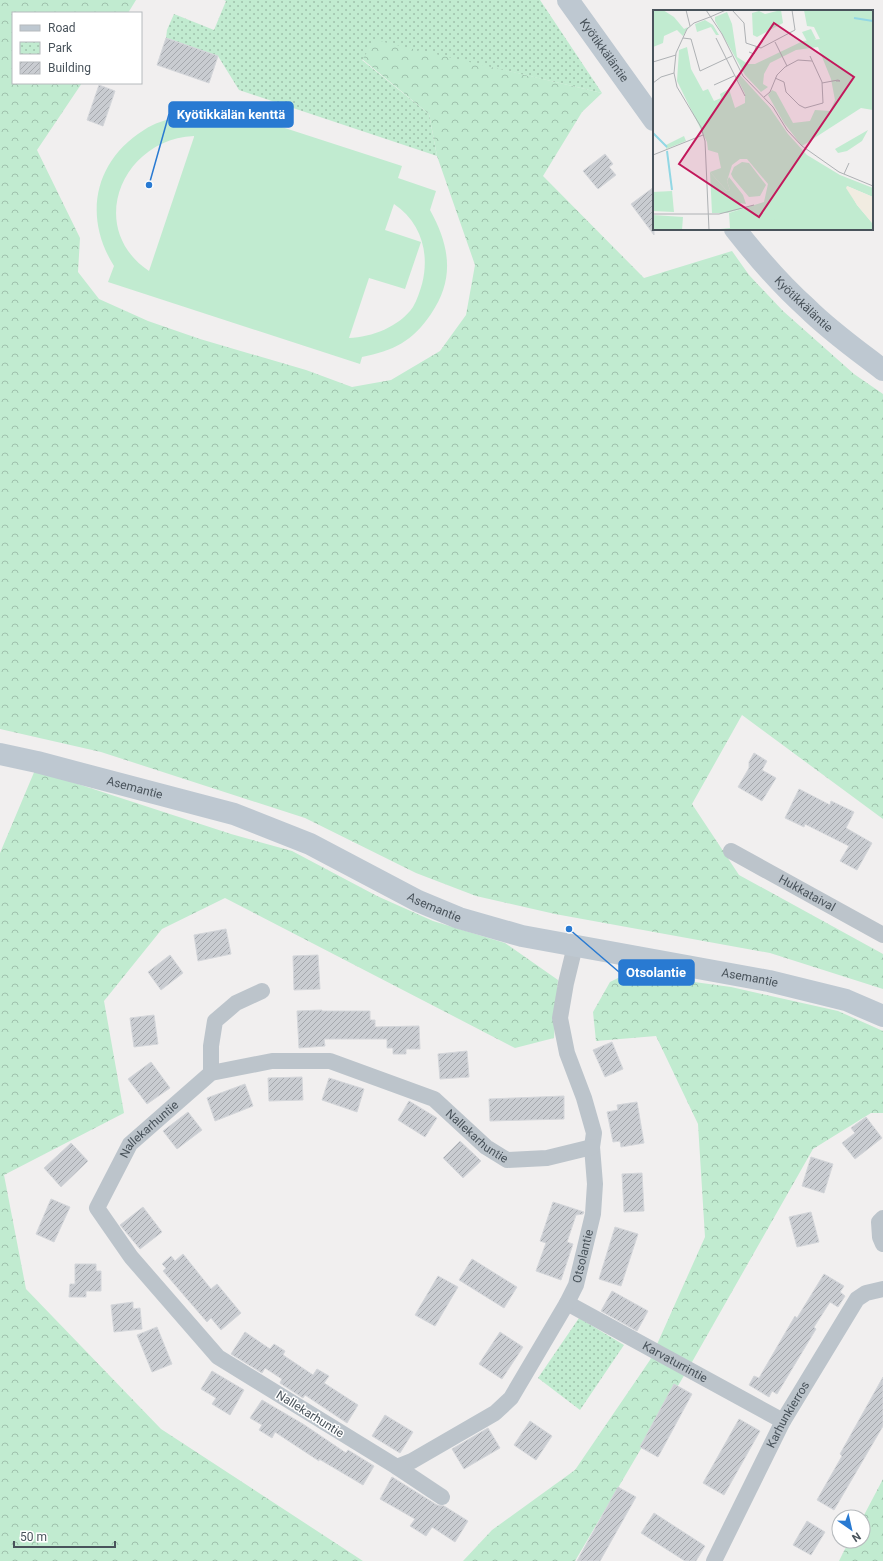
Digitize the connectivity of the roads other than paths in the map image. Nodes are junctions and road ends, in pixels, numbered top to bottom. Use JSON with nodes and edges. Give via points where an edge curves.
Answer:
{"nodes":[{"id":1,"x":568,"y":0,"type":"edge"},
{"id":2,"x":653,"y":119,"type":"edge"},
{"id":3,"x":736,"y":230,"type":"edge"},
{"id":4,"x":883,"y":370,"type":"edge"},
{"id":5,"x":0,"y":754,"type":"edge"},
{"id":6,"x":731,"y":851,"type":"dead end"},
{"id":7,"x":883,"y":936,"type":"edge"},
{"id":8,"x":575,"y":946,"type":"junction"},
{"id":9,"x":262,"y":991,"type":"dead end"},
{"id":10,"x":883,"y":1016,"type":"edge"},
{"id":11,"x":211,"y":1073,"type":"junction"},
{"id":12,"x":592,"y":1147,"type":"junction"},
{"id":13,"x":883,"y":1218,"type":"edge"},
{"id":14,"x":883,"y":1244,"type":"edge"},
{"id":15,"x":883,"y":1289,"type":"edge"},
{"id":16,"x":567,"y":1303,"type":"junction"},
{"id":17,"x":783,"y":1421,"type":"junction"},
{"id":18,"x":397,"y":1467,"type":"junction"},
{"id":19,"x":442,"y":1498,"type":"dead end"},
{"id":20,"x":714,"y":1561,"type":"edge"}],
"edges":[{"from":1,"to":2,"type":"main road","name":"Kyötikkäläntie"},
{"from":3,"to":4,"type":"main road","name":"Kyötikkäläntie","via":[[764,265],[806,308]]},
{"from":5,"to":8,"type":"main road","name":"Asemantie","via":[[44,763],[234,814],[310,844],[418,901],[459,918],[522,936]]},
{"from":6,"to":7,"type":"street","name":"Hukkataival"},
{"from":8,"to":10,"type":"main road","name":"Asemantie","via":[[769,981],[846,1000]]},
{"from":8,"to":12,"type":"street","name":"Otsolantie","via":[[560,1018],[568,1053],[594,1133]]},
{"from":9,"to":11,"type":"street","via":[[236,1003],[215,1021],[211,1046]]},
{"from":11,"to":12,"type":"street","name":"Nallekarhuntie","via":[[272,1061],[330,1061],[434,1099],[486,1147],[507,1160],[547,1158]]},
{"from":11,"to":18,"type":"street","name":"Nallekarhuntie","via":[[130,1144],[97,1208],[131,1257],[218,1356]]},
{"from":12,"to":16,"type":"street","name":"Otsolantie","via":[[595,1184],[593,1214],[576,1285]]},
{"from":13,"to":14,"type":"street","via":[[879,1222]]},
{"from":15,"to":17,"type":"street","name":"Karhunkierros","via":[[866,1293],[857,1299]]},
{"from":16,"to":17,"type":"street","name":"Karvaturrintie"},
{"from":16,"to":18,"type":"street","name":"Otsolantie","via":[[511,1398],[495,1412],[412,1461]]},
{"from":17,"to":20,"type":"street","name":"Karhunkierros"},
{"from":18,"to":19,"type":"street"}]}
